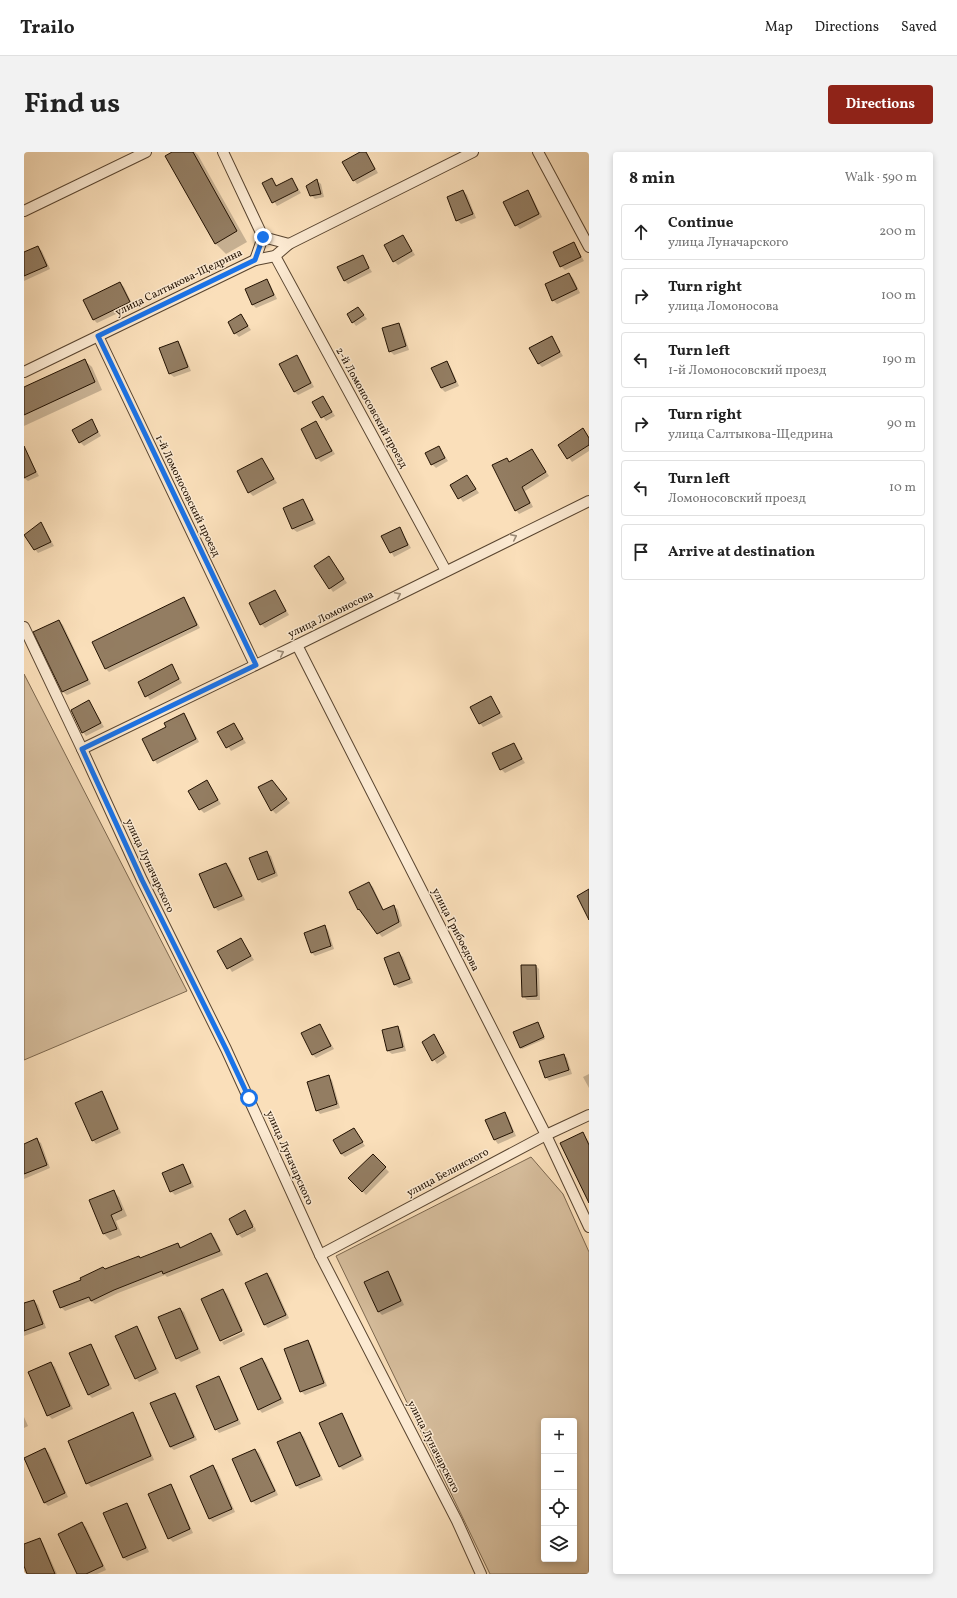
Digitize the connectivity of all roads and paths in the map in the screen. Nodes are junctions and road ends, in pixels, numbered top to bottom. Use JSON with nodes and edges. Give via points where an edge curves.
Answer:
{"nodes":[{"id":1,"x":146,"y":152,"type":"edge"},
{"id":2,"x":223,"y":152,"type":"edge"},
{"id":3,"x":473,"y":152,"type":"edge"},
{"id":4,"x":538,"y":152,"type":"edge"},
{"id":5,"x":24,"y":211,"type":"edge"},
{"id":6,"x":263,"y":237,"type":"junction"},
{"id":7,"x":289,"y":244,"type":"junction"},
{"id":8,"x":589,"y":247,"type":"edge"},
{"id":9,"x":275,"y":256,"type":"junction"},
{"id":10,"x":255,"y":260,"type":"junction"},
{"id":11,"x":98,"y":336,"type":"junction"},
{"id":12,"x":24,"y":372,"type":"edge"},
{"id":13,"x":589,"y":501,"type":"edge"},
{"id":14,"x":446,"y":571,"type":"junction"},
{"id":15,"x":24,"y":628,"type":"edge"},
{"id":16,"x":296,"y":645,"type":"junction"},
{"id":17,"x":256,"y":665,"type":"junction"},
{"id":18,"x":82,"y":749,"type":"junction"},
{"id":19,"x":589,"y":1115,"type":"edge"},
{"id":20,"x":546,"y":1135,"type":"junction"},
{"id":21,"x":589,"y":1226,"type":"edge"},
{"id":22,"x":320,"y":1255,"type":"junction"},
{"id":23,"x":481,"y":1574,"type":"edge"}],
"edges":[{"from":1,"to":5,"type":"street"},
{"from":2,"to":6,"type":"street"},
{"from":3,"to":7,"type":"street","name":"улица Салтыкова-Щедрина"},
{"from":4,"to":8,"type":"street"},
{"from":6,"to":7,"type":"street"},
{"from":6,"to":10,"type":"street"},
{"from":7,"to":9,"type":"street","name":"улица Салтыкова-Щедрина"},
{"from":9,"to":10,"type":"street","name":"улица Салтыкова-Щедрина"},
{"from":9,"to":14,"type":"street","name":"2-й Ломоносовский проезд"},
{"from":10,"to":11,"type":"street","name":"улица Салтыкова-Щедрина"},
{"from":11,"to":12,"type":"street","name":"улица Салтыкова-Щедрина"},
{"from":11,"to":17,"type":"street","name":"1-й Ломоносовский проезд"},
{"from":14,"to":13,"type":"street","name":"улица Ломоносова","one_way":true},
{"from":16,"to":14,"type":"street","name":"улица Ломоносова","one_way":true},
{"from":15,"to":18,"type":"street","name":"улица Луначарского"},
{"from":17,"to":16,"type":"street","name":"улица Ломоносова","one_way":true},
{"from":16,"to":20,"type":"street","name":"улица Грибоедова"},
{"from":17,"to":18,"type":"street","name":"улица Ломоносова"},
{"from":18,"to":22,"type":"street","name":"улица Луначарского","via":[[142,880],[226,1049]]},
{"from":19,"to":20,"type":"street","name":"улица Белинского"},
{"from":20,"to":21,"type":"street","name":"улица Грибоедова"},
{"from":20,"to":22,"type":"street","name":"улица Белинского"},
{"from":22,"to":23,"type":"street","name":"улица Луначарского","via":[[451,1508]]}]}
